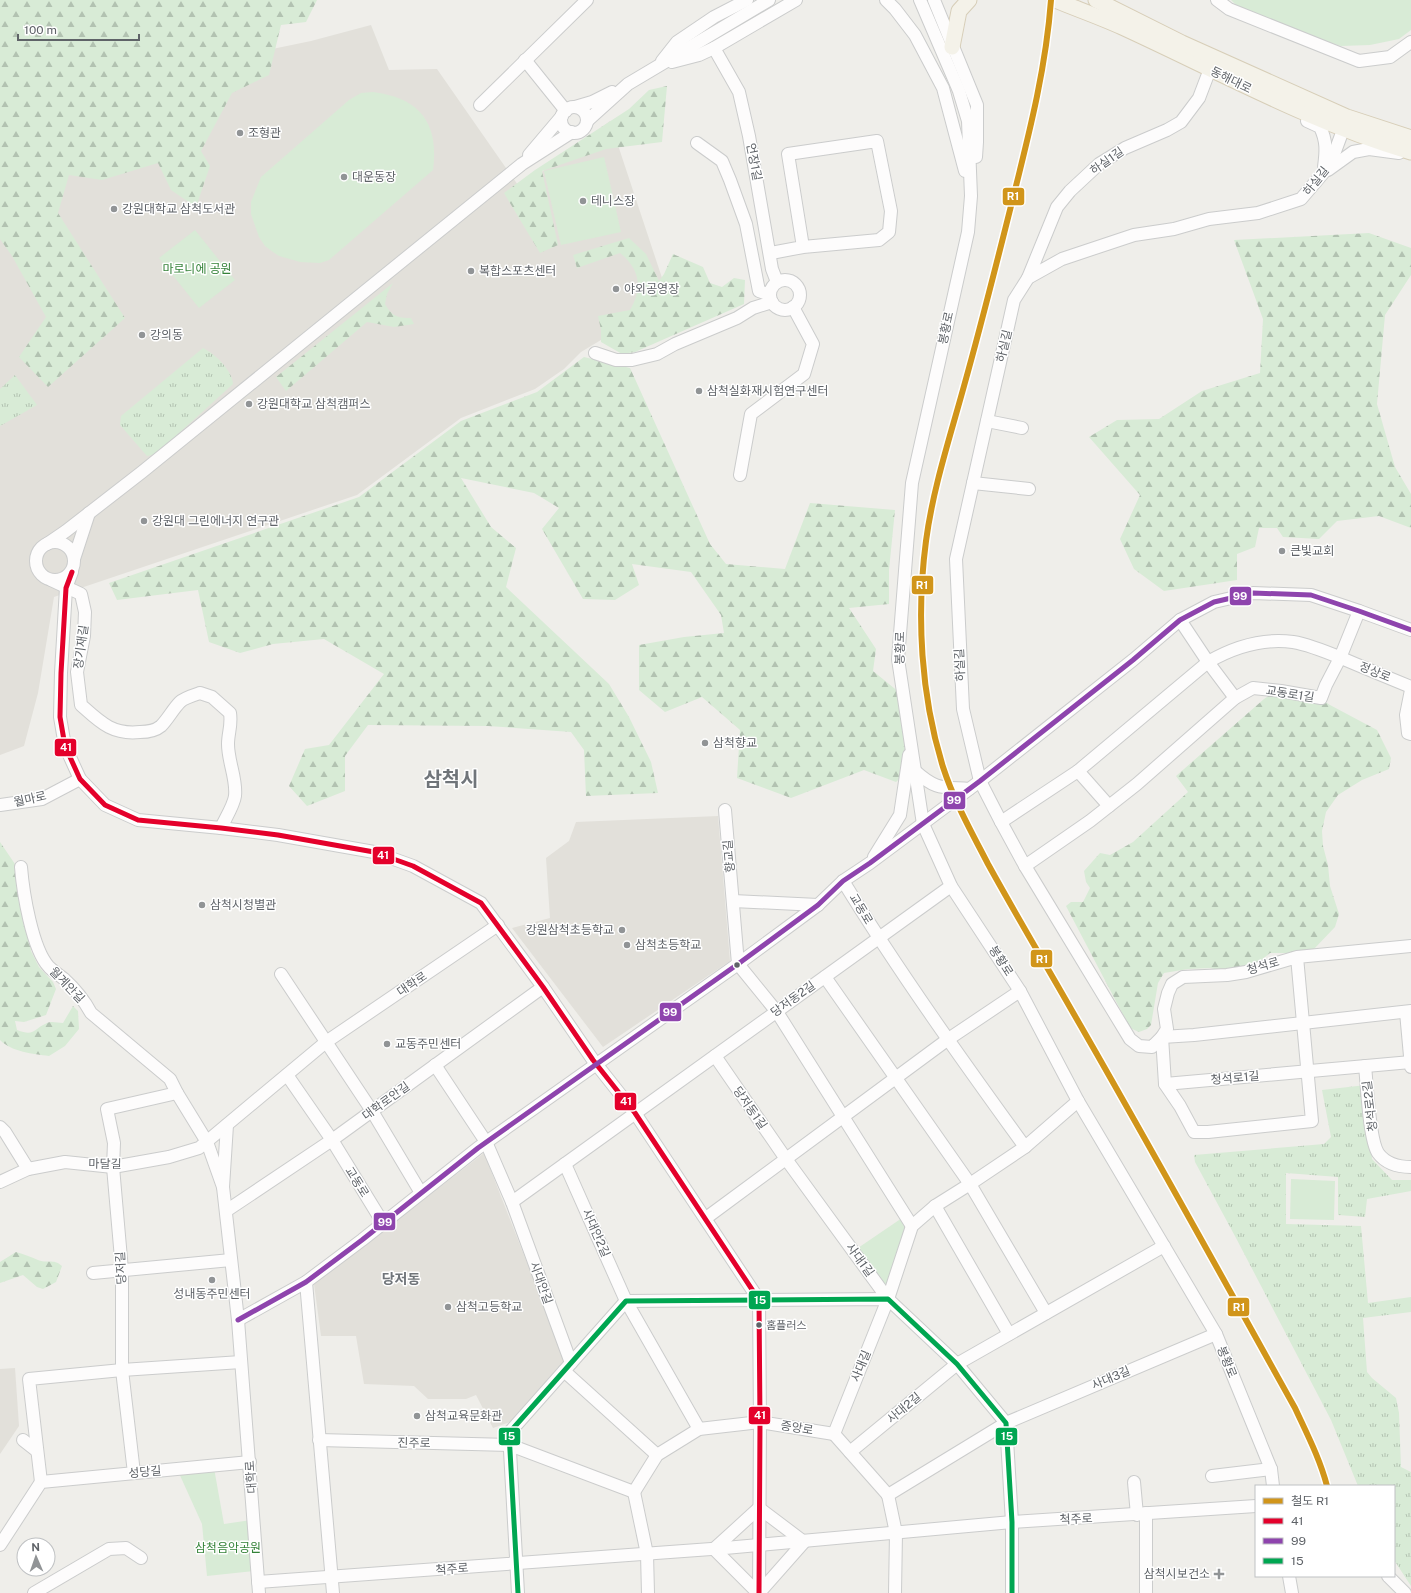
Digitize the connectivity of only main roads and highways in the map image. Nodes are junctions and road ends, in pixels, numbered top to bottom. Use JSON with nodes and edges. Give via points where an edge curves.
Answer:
{"nodes":[{"id":1,"x":969,"y":0,"type":"edge"},
{"id":2,"x":1054,"y":0,"type":"edge"},
{"id":3,"x":1097,"y":0,"type":"edge"},
{"id":4,"x":952,"y":47,"type":"road end"},
{"id":5,"x":1345,"y":124,"type":"junction"},
{"id":6,"x":1411,"y":138,"type":"edge"},
{"id":7,"x":1411,"y":152,"type":"edge"}],
"edges":[{"from":1,"to":4,"type":"main road","via":[[959,10]]},
{"from":2,"to":5,"type":"main road","name":"동해대로","via":[[1121,26],[1274,100]]},
{"from":3,"to":5,"type":"main road","name":"동해대로"},
{"from":5,"to":6,"type":"main road","name":"동해대로"},
{"from":5,"to":7,"type":"main road","name":"동해대로"}]}
